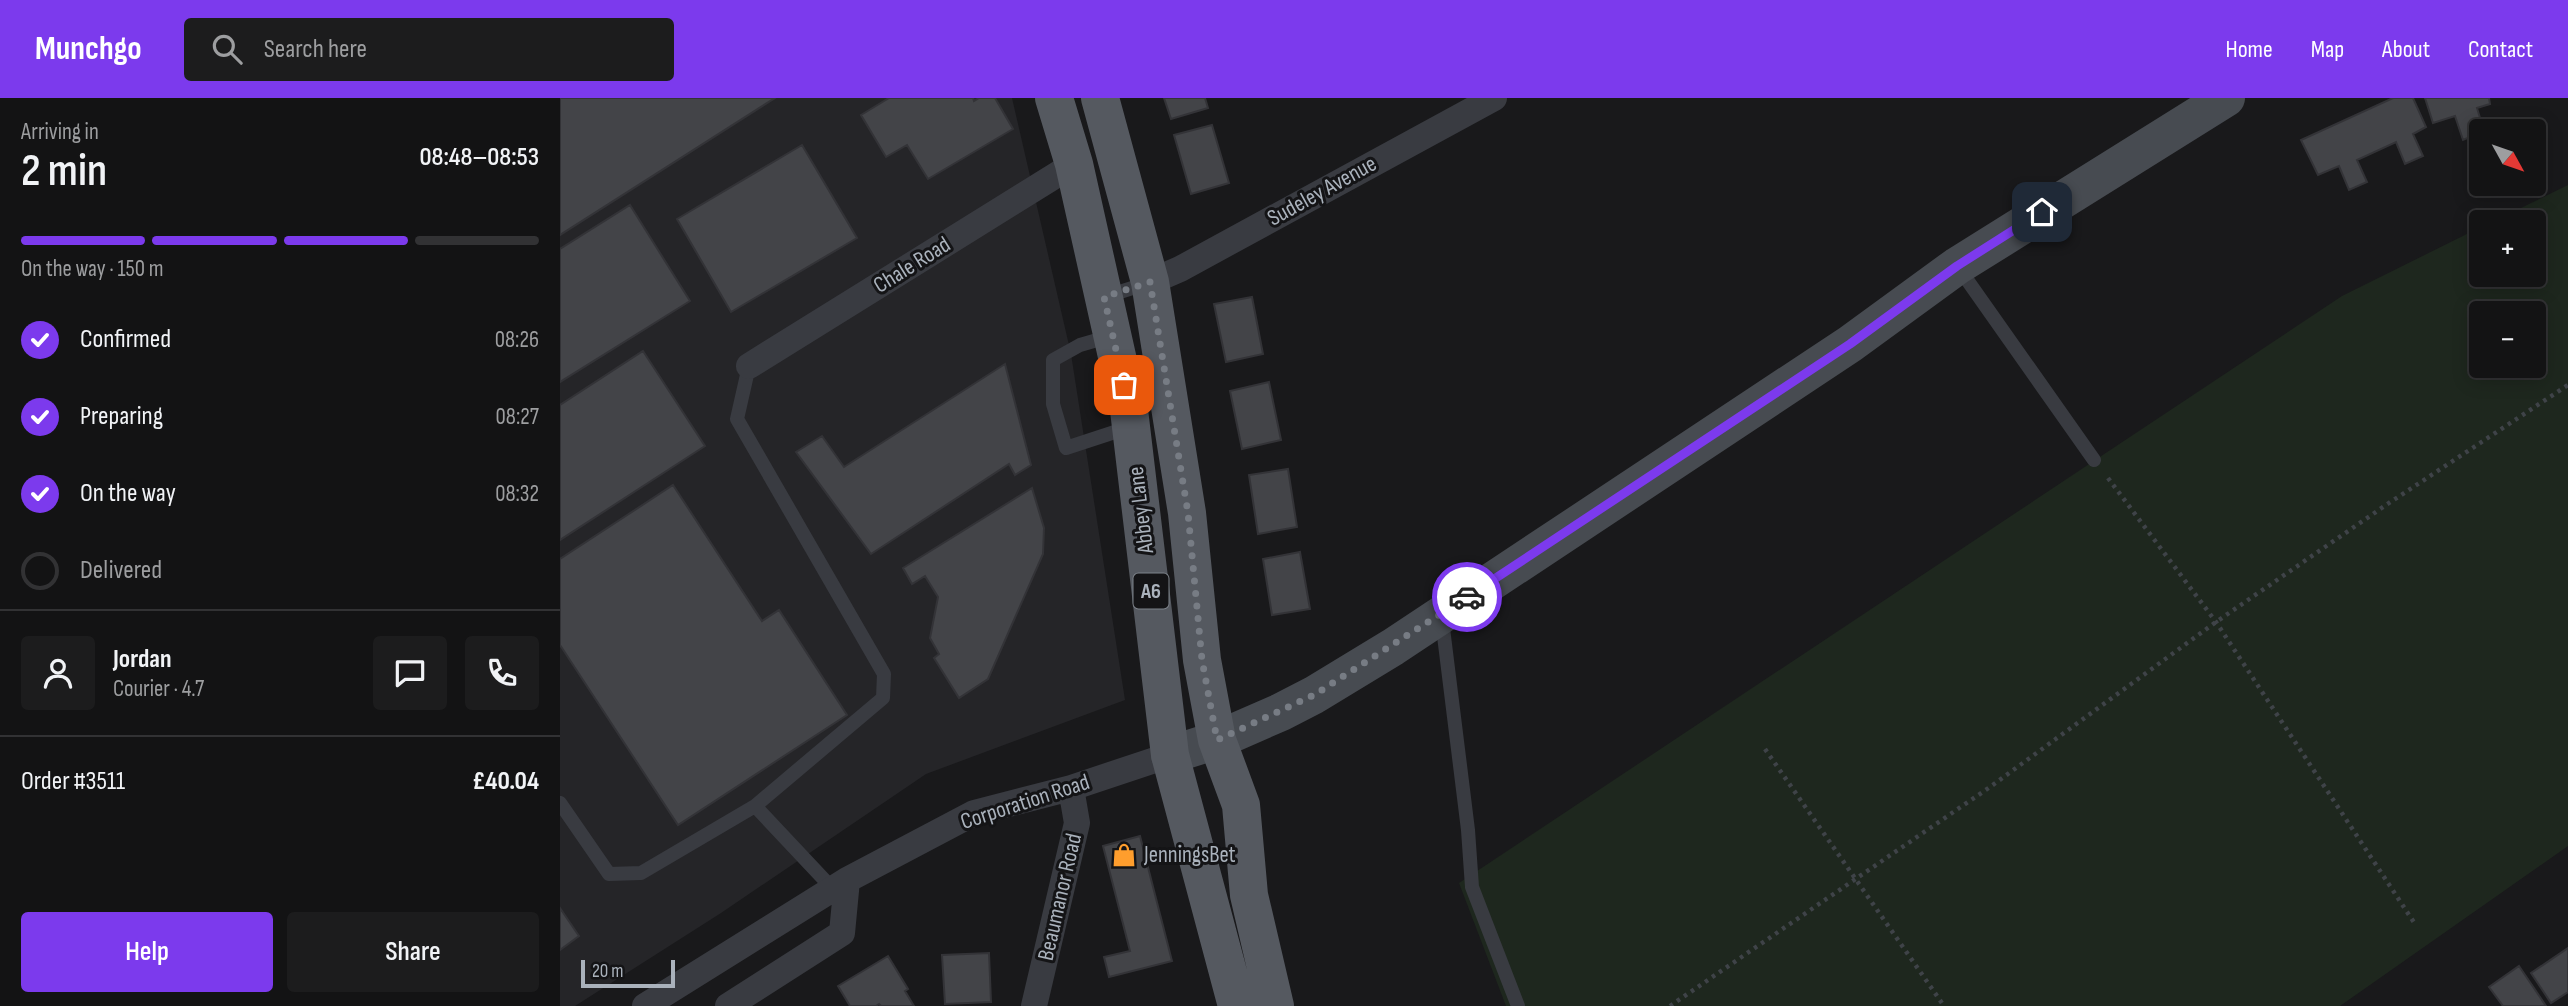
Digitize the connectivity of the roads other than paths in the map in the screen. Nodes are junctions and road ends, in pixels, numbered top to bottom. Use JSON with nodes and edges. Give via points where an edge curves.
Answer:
{"nodes":[{"id":1,"x":1054,"y":98,"type":"edge"},
{"id":2,"x":1100,"y":98,"type":"edge"},
{"id":3,"x":1494,"y":98,"type":"edge"},
{"id":4,"x":2226,"y":98,"type":"edge"},
{"id":5,"x":1074,"y":164,"type":"junction"},
{"id":6,"x":1957,"y":266,"type":"junction"},
{"id":7,"x":1150,"y":282,"type":"junction"},
{"id":8,"x":1104,"y":297,"type":"junction"},
{"id":9,"x":1113,"y":335,"type":"junction"},
{"id":10,"x":749,"y":366,"type":"joint"},
{"id":11,"x":1131,"y":426,"type":"junction"},
{"id":12,"x":2094,"y":460,"type":"road end"},
{"id":13,"x":1441,"y":615,"type":"junction"},
{"id":14,"x":1217,"y":740,"type":"junction"},
{"id":15,"x":1170,"y":755,"type":"junction"},
{"id":16,"x":1071,"y":788,"type":"junction"},
{"id":17,"x":560,"y":803,"type":"edge"},
{"id":18,"x":755,"y":806,"type":"junction"},
{"id":19,"x":840,"y":885,"type":"junction"},
{"id":20,"x":645,"y":1006,"type":"edge"},
{"id":21,"x":728,"y":1006,"type":"edge"},
{"id":22,"x":1034,"y":1006,"type":"edge"},
{"id":23,"x":1237,"y":1006,"type":"edge"},
{"id":24,"x":1275,"y":1006,"type":"edge"},
{"id":25,"x":1518,"y":1006,"type":"edge"}],
"edges":[{"from":1,"to":5,"type":"main road","name":"Abbey Lane","number":"A6"},
{"from":2,"to":7,"type":"main road","name":"Abbey Lane","number":"A6"},
{"from":3,"to":7,"type":"street","name":"Sudeley Avenue"},
{"from":4,"to":6,"type":"street"},
{"from":5,"to":8,"type":"main road","name":"Abbey Lane","number":"A6"},
{"from":5,"to":10,"type":"street","name":"Chale Road"},
{"from":6,"to":12,"type":"lane"},
{"from":6,"to":13,"type":"street","via":[[1850,344]]},
{"from":7,"to":8,"type":"lane"},
{"from":7,"to":14,"type":"main road","name":"Abbey Lane","number":"A6","via":[[1188,513],[1202,660]]},
{"from":8,"to":9,"type":"main road","name":"Abbey Lane","number":"A6"},
{"from":9,"to":11,"type":"main road","name":"Abbey Lane","number":"A6"},
{"from":9,"to":11,"type":"lane","via":[[1053,359],[1053,404],[1066,449]]},
{"from":10,"to":18,"type":"lane","via":[[737,419],[884,674],[883,698]]},
{"from":11,"to":15,"type":"main road","name":"Abbey Lane","number":"A6"},
{"from":13,"to":14,"type":"street","via":[[1314,695]]},
{"from":13,"to":25,"type":"lane","via":[[1472,887]]},
{"from":14,"to":15,"type":"street"},
{"from":14,"to":24,"type":"main road","name":"Abbey Lane","number":"A6","via":[[1241,805],[1249,895]]},
{"from":15,"to":16,"type":"street","name":"Corporation Road"},
{"from":15,"to":23,"type":"main road","name":"Abbey Lane","number":"A6"},
{"from":16,"to":19,"type":"street","name":"Corporation Road","via":[[974,813]]},
{"from":16,"to":22,"type":"street","name":"Beaumanor Road","via":[[1077,823]]},
{"from":17,"to":18,"type":"lane","via":[[609,874],[641,873]]},
{"from":18,"to":19,"type":"lane"},
{"from":19,"to":20,"type":"street","name":"Corporation Road"},
{"from":19,"to":21,"type":"street","via":[[842,933]]}]}
